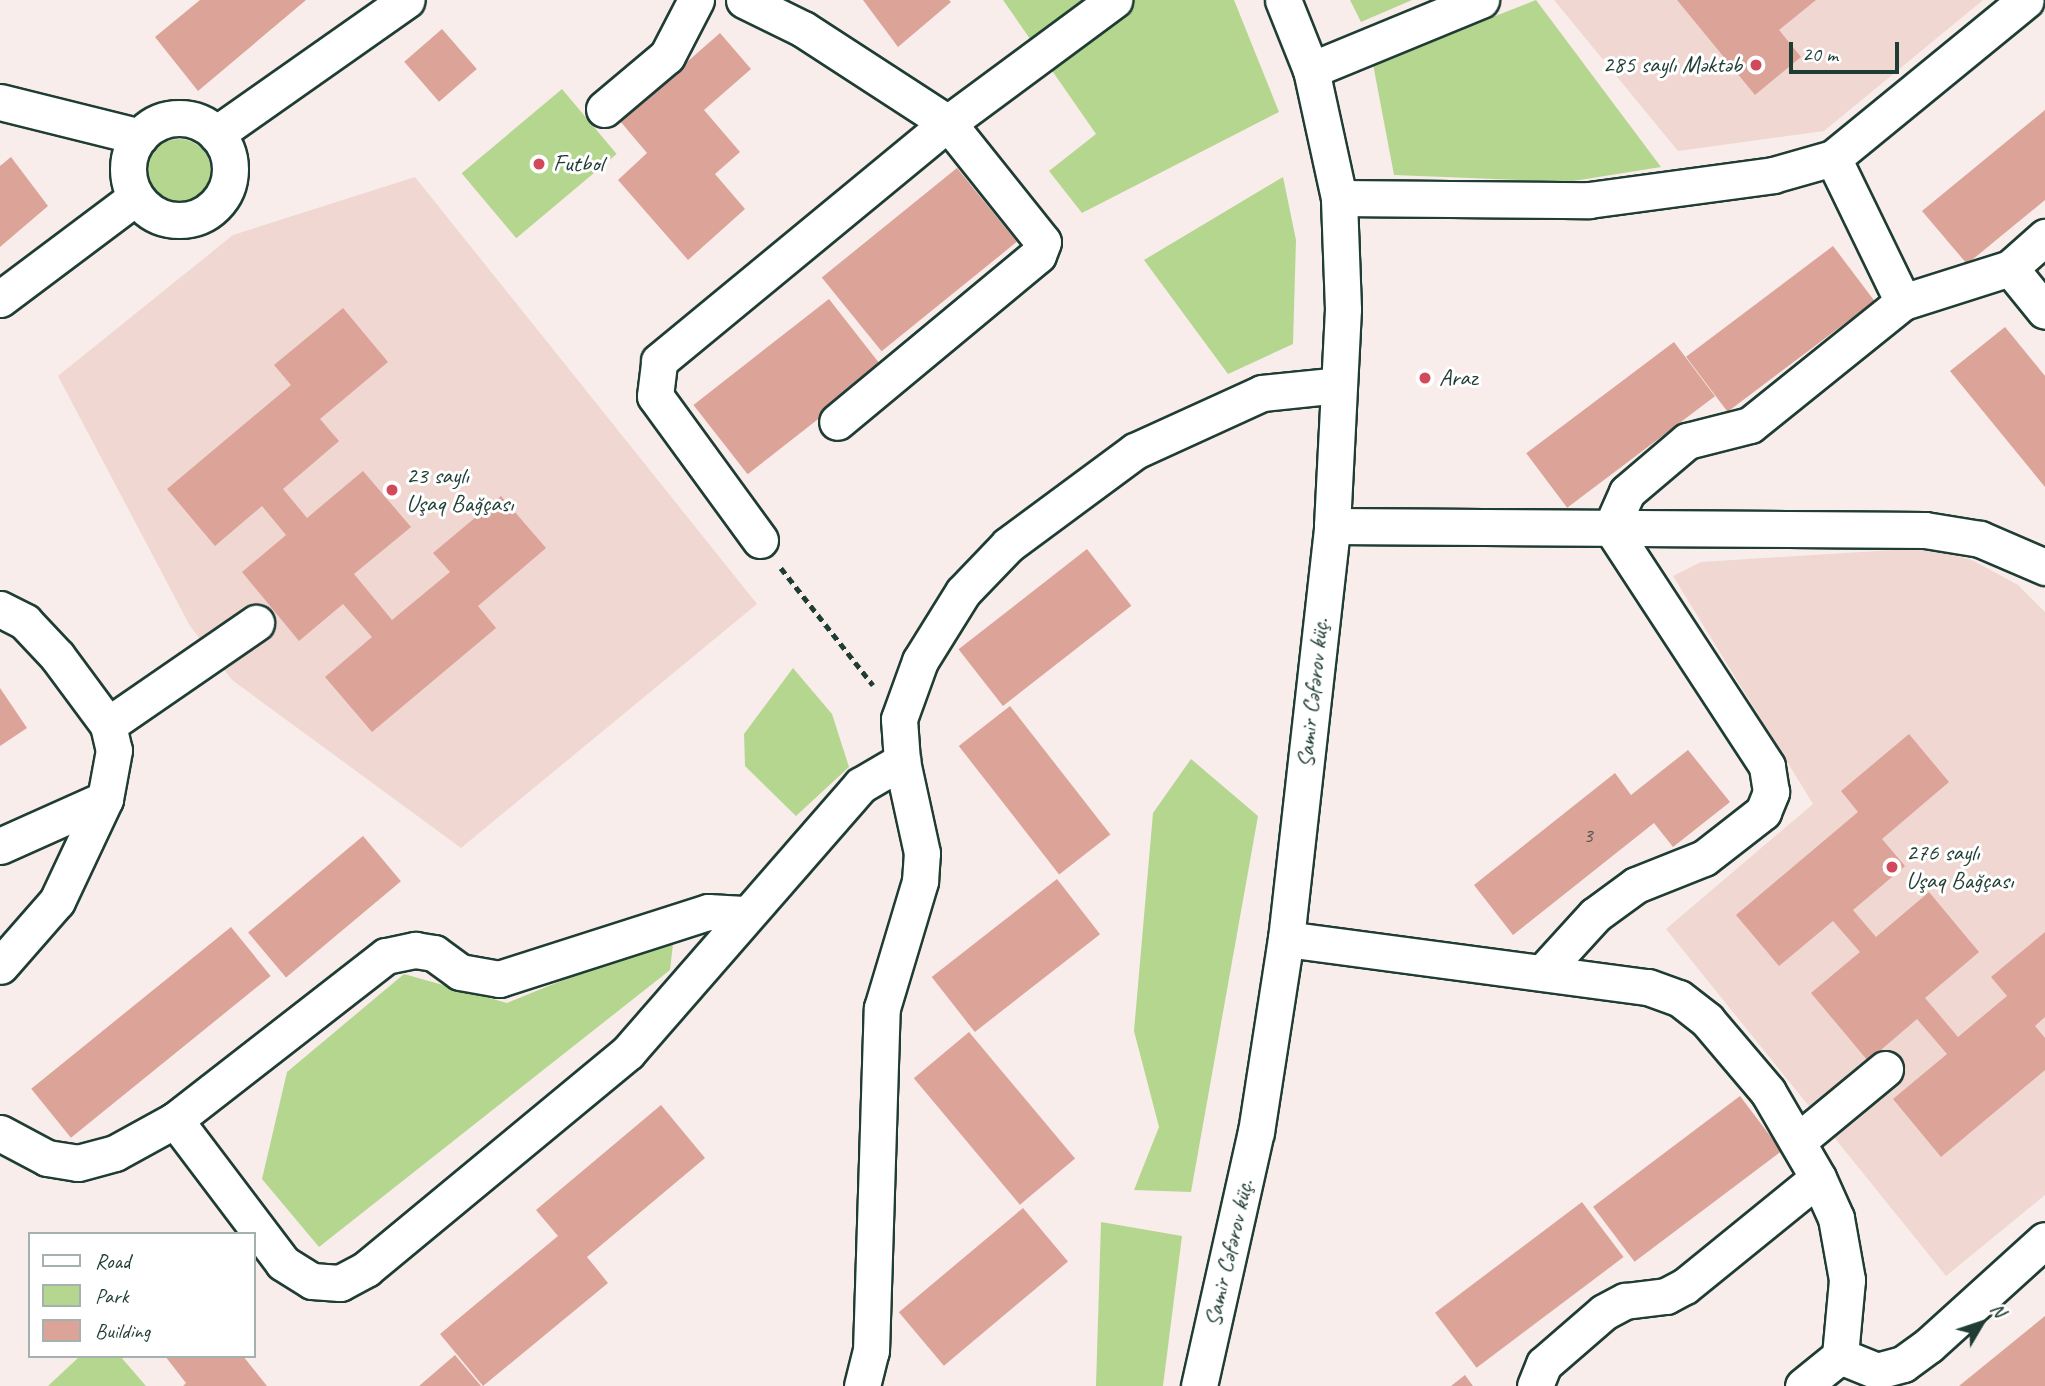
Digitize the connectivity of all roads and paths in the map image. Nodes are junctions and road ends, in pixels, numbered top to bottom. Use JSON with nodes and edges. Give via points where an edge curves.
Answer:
{"nodes":[{"id":1,"x":407,"y":0,"type":"edge"},
{"id":2,"x":696,"y":0,"type":"edge"},
{"id":3,"x":744,"y":0,"type":"edge"},
{"id":4,"x":1114,"y":0,"type":"edge"},
{"id":5,"x":1283,"y":0,"type":"edge"},
{"id":6,"x":1481,"y":0,"type":"edge"},
{"id":7,"x":2026,"y":0,"type":"edge"},
{"id":8,"x":1311,"y":70,"type":"junction"},
{"id":9,"x":0,"y":102,"type":"edge"},
{"id":10,"x":604,"y":109,"type":"dead end"},
{"id":11,"x":948,"y":123,"type":"junction"},
{"id":12,"x":216,"y":134,"type":"junction"},
{"id":13,"x":140,"y":137,"type":"junction"},
{"id":14,"x":1833,"y":158,"type":"junction"},
{"id":15,"x":136,"y":197,"type":"junction"},
{"id":16,"x":1339,"y":198,"type":"junction"},
{"id":17,"x":2045,"y":237,"type":"edge"},
{"id":18,"x":2010,"y":268,"type":"junction"},
{"id":19,"x":0,"y":299,"type":"edge"},
{"id":20,"x":1903,"y":302,"type":"junction"},
{"id":21,"x":2045,"y":311,"type":"edge"},
{"id":22,"x":1339,"y":385,"type":"junction"},
{"id":23,"x":837,"y":422,"type":"dead end"},
{"id":24,"x":1332,"y":526,"type":"junction"},
{"id":25,"x":1611,"y":527,"type":"junction"},
{"id":26,"x":760,"y":540,"type":"joint"},
{"id":27,"x":2045,"y":567,"type":"edge"},
{"id":28,"x":0,"y":609,"type":"edge"},
{"id":29,"x":256,"y":623,"type":"dead end"},
{"id":30,"x":899,"y":719,"type":"junction"},
{"id":31,"x":108,"y":725,"type":"junction"},
{"id":32,"x":902,"y":761,"type":"junction"},
{"id":33,"x":105,"y":799,"type":"junction"},
{"id":34,"x":0,"y":846,"type":"edge"},
{"id":35,"x":744,"y":914,"type":"junction"},
{"id":36,"x":1286,"y":939,"type":"junction"},
{"id":37,"x":0,"y":966,"type":"edge"},
{"id":38,"x":1543,"y":972,"type":"junction"},
{"id":39,"x":1885,"y":1069,"type":"dead end"},
{"id":40,"x":175,"y":1120,"type":"junction"},
{"id":41,"x":0,"y":1133,"type":"edge"},
{"id":42,"x":1798,"y":1140,"type":"junction"},
{"id":43,"x":1818,"y":1178,"type":"junction"},
{"id":44,"x":2045,"y":1240,"type":"edge"},
{"id":45,"x":1840,"y":1356,"type":"junction"},
{"id":46,"x":862,"y":1386,"type":"edge"},
{"id":47,"x":1199,"y":1386,"type":"edge"},
{"id":48,"x":1535,"y":1386,"type":"edge"},
{"id":49,"x":1803,"y":1386,"type":"edge"}],
"edges":[{"from":1,"to":12,"type":"street"},
{"from":2,"to":10,"type":"street","via":[[667,56]]},
{"from":3,"to":11,"type":"street","via":[[803,29]]},
{"from":4,"to":11,"type":"street"},
{"from":5,"to":8,"type":"street","name":"Samir Cəfərov küç."},
{"from":6,"to":8,"type":"street"},
{"from":7,"to":14,"type":"street"},
{"from":8,"to":16,"type":"street","name":"Samir Cəfərov küç."},
{"from":9,"to":13,"type":"street"},
{"from":11,"to":23,"type":"street","via":[[1044,242],[1038,256]]},
{"from":11,"to":26,"type":"street","via":[[659,361],[655,396]]},
{"from":12,"to":13,"type":"street","via":[[198,122],[177,118],[157,123]]},
{"from":12,"to":15,"type":"street","via":[[228,152],[231,173],[225,194],[211,210],[171,220],[151,212]]},
{"from":13,"to":15,"type":"street","via":[[130,155],[128,177]]},
{"from":14,"to":16,"type":"street","via":[[1773,176],[1589,200]]},
{"from":14,"to":20,"type":"street"},
{"from":15,"to":19,"type":"street"},
{"from":16,"to":22,"type":"street","name":"Samir Cəfərov küç."},
{"from":17,"to":18,"type":"street"},
{"from":18,"to":20,"type":"street"},
{"from":18,"to":21,"type":"street"},
{"from":20,"to":25,"type":"street","via":[[1750,425],[1687,442],[1627,492]]},
{"from":22,"to":24,"type":"street","name":"Samir Cəfərov küç."},
{"from":22,"to":30,"type":"street","via":[[1262,393],[1224,407],[1135,451],[1007,545],[963,592],[920,661]]},
{"from":24,"to":25,"type":"street"},
{"from":24,"to":36,"type":"street","name":"Samir Cəfərov küç."},
{"from":25,"to":27,"type":"street","via":[[1925,530],[1980,540]]},
{"from":25,"to":38,"type":"street","via":[[1767,766],[1771,792],[1763,812],[1704,858],[1636,885],[1595,915]]},
{"from":26,"to":30,"type":"path"},
{"from":28,"to":31,"type":"street","via":[[25,622],[57,656]]},
{"from":29,"to":31,"type":"street"},
{"from":30,"to":32,"type":"street"},
{"from":31,"to":33,"type":"street","via":[[113,777]]},
{"from":32,"to":35,"type":"street","via":[[861,785]]},
{"from":32,"to":46,"type":"street","via":[[922,853],[920,881],[892,963],[879,1033],[871,1350]]},
{"from":33,"to":34,"type":"street"},
{"from":33,"to":37,"type":"street","via":[[57,901]]},
{"from":35,"to":40,"type":"street","via":[[708,912],[499,979],[460,971],[434,953],[415,950],[386,956]]},
{"from":35,"to":40,"type":"street","via":[[628,1052],[387,1252],[340,1283],[312,1281],[283,1263]]},
{"from":36,"to":38,"type":"street"},
{"from":36,"to":47,"type":"street","name":"Samir Cəfərov küç.","via":[[1256,1132]]},
{"from":38,"to":42,"type":"street","via":[[1648,987],[1679,998],[1707,1020],[1768,1092]]},
{"from":39,"to":42,"type":"street"},
{"from":40,"to":41,"type":"street","via":[[115,1153],[78,1163],[47,1158]]},
{"from":42,"to":43,"type":"street"},
{"from":43,"to":45,"type":"street","via":[[1836,1218],[1846,1280]]},
{"from":43,"to":48,"type":"street","via":[[1685,1286],[1666,1296],[1625,1301],[1604,1312],[1544,1364]]},
{"from":44,"to":45,"type":"street","via":[[1903,1364],[1877,1371]]},
{"from":45,"to":49,"type":"street"}]}
